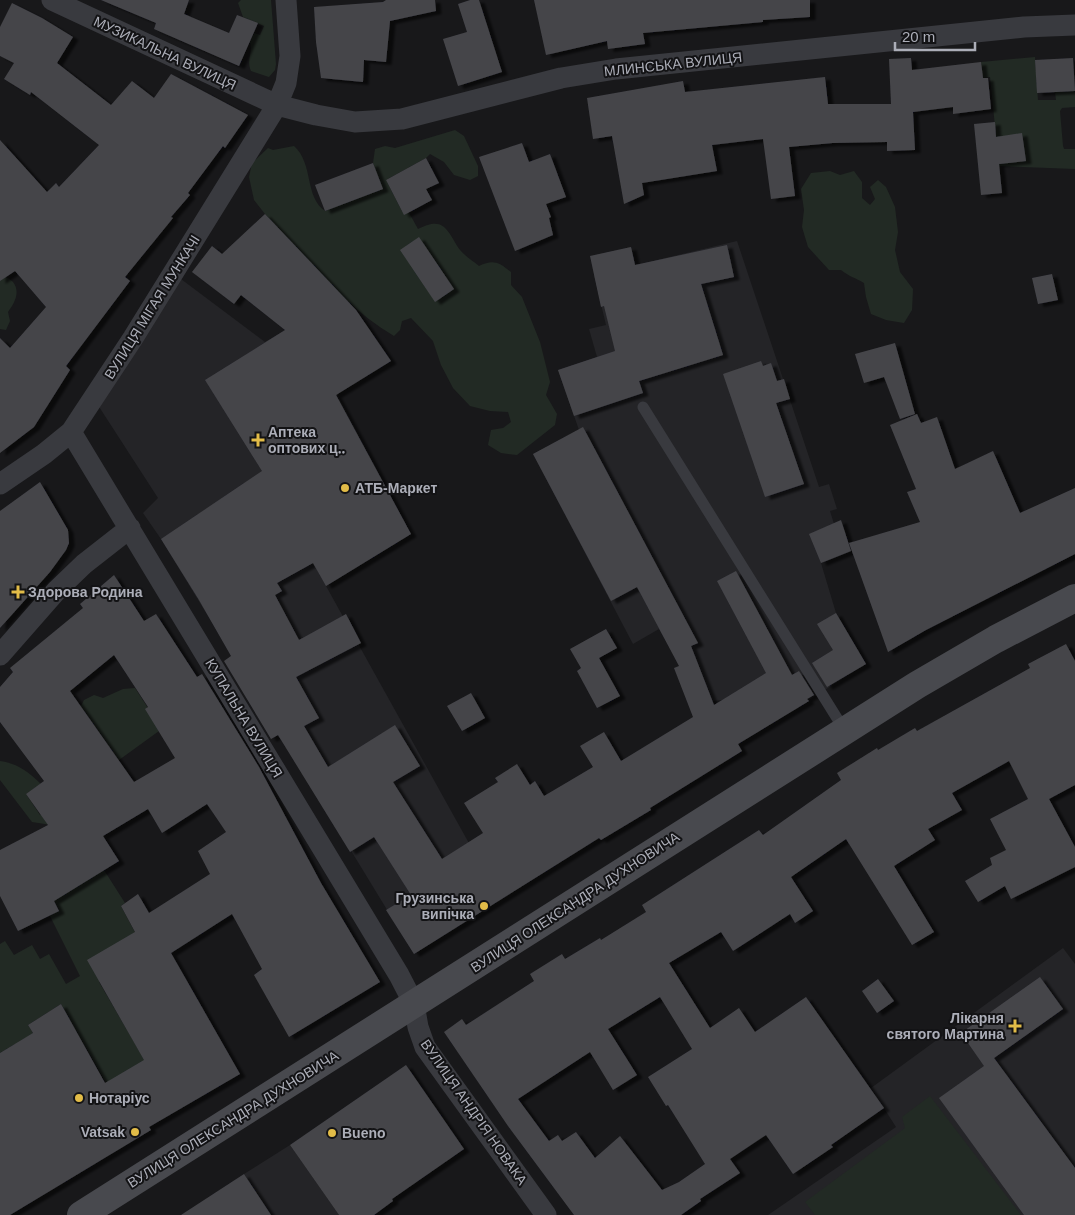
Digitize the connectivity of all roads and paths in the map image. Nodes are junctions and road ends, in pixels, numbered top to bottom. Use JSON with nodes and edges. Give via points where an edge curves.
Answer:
{"nodes":[{"id":1,"x":52,"y":0,"type":"edge"},
{"id":2,"x":286,"y":0,"type":"edge"},
{"id":3,"x":1075,"y":25,"type":"edge"},
{"id":4,"x":277,"y":105,"type":"junction"},
{"id":5,"x":643,"y":406,"type":"dead end"},
{"id":6,"x":71,"y":432,"type":"junction"},
{"id":7,"x":0,"y":484,"type":"edge"},
{"id":8,"x":130,"y":528,"type":"junction"},
{"id":9,"x":1074,"y":600,"type":"edge"},
{"id":10,"x":0,"y":654,"type":"edge"},
{"id":11,"x":845,"y":730,"type":"junction"},
{"id":12,"x":414,"y":1004,"type":"junction"},
{"id":13,"x":81,"y":1215,"type":"edge"},
{"id":14,"x":546,"y":1215,"type":"edge"}],
"edges":[{"from":1,"to":4,"type":"street","name":"МУЗИКАЛЬНА ВУЛИЦЯ"},
{"from":2,"to":4,"type":"street","name":"ВУЛИЦЯ МІГАЯ МУНКАЧІ","via":[[290,56],[286,83]]},
{"from":3,"to":4,"type":"street","name":"МЛИНСЬКА ВУЛИЦЯ","via":[[1024,27],[616,69],[561,78],[402,120],[355,122]]},
{"from":4,"to":6,"type":"street","name":"ВУЛИЦЯ МІГАЯ МУНКАЧІ"},
{"from":5,"to":11,"type":"lane"},
{"from":6,"to":7,"type":"street","name":"ВУЛИЦЯ МІГАЯ МУНКАЧІ"},
{"from":6,"to":8,"type":"street","name":"КУПАЛЬНА ВУЛИЦЯ"},
{"from":8,"to":10,"type":"street","via":[[63,584]]},
{"from":8,"to":12,"type":"street","name":"КУПАЛЬНА ВУЛИЦЯ"},
{"from":9,"to":11,"type":"street","name":"ВУЛИЦЯ ОЛЕКСАНДРА ДУХНОВИЧА","via":[[980,648]]},
{"from":11,"to":12,"type":"street","name":"ВУЛИЦЯ ОЛЕКСАНДРА ДУХНОВИЧА"},
{"from":12,"to":13,"type":"street","name":"ВУЛИЦЯ ОЛЕКСАНДРА ДУХНОВИЧА"},
{"from":12,"to":14,"type":"street","name":"ВУЛИЦЯ АНДРІЯ НОВАКА","via":[[425,1046]]}]}
